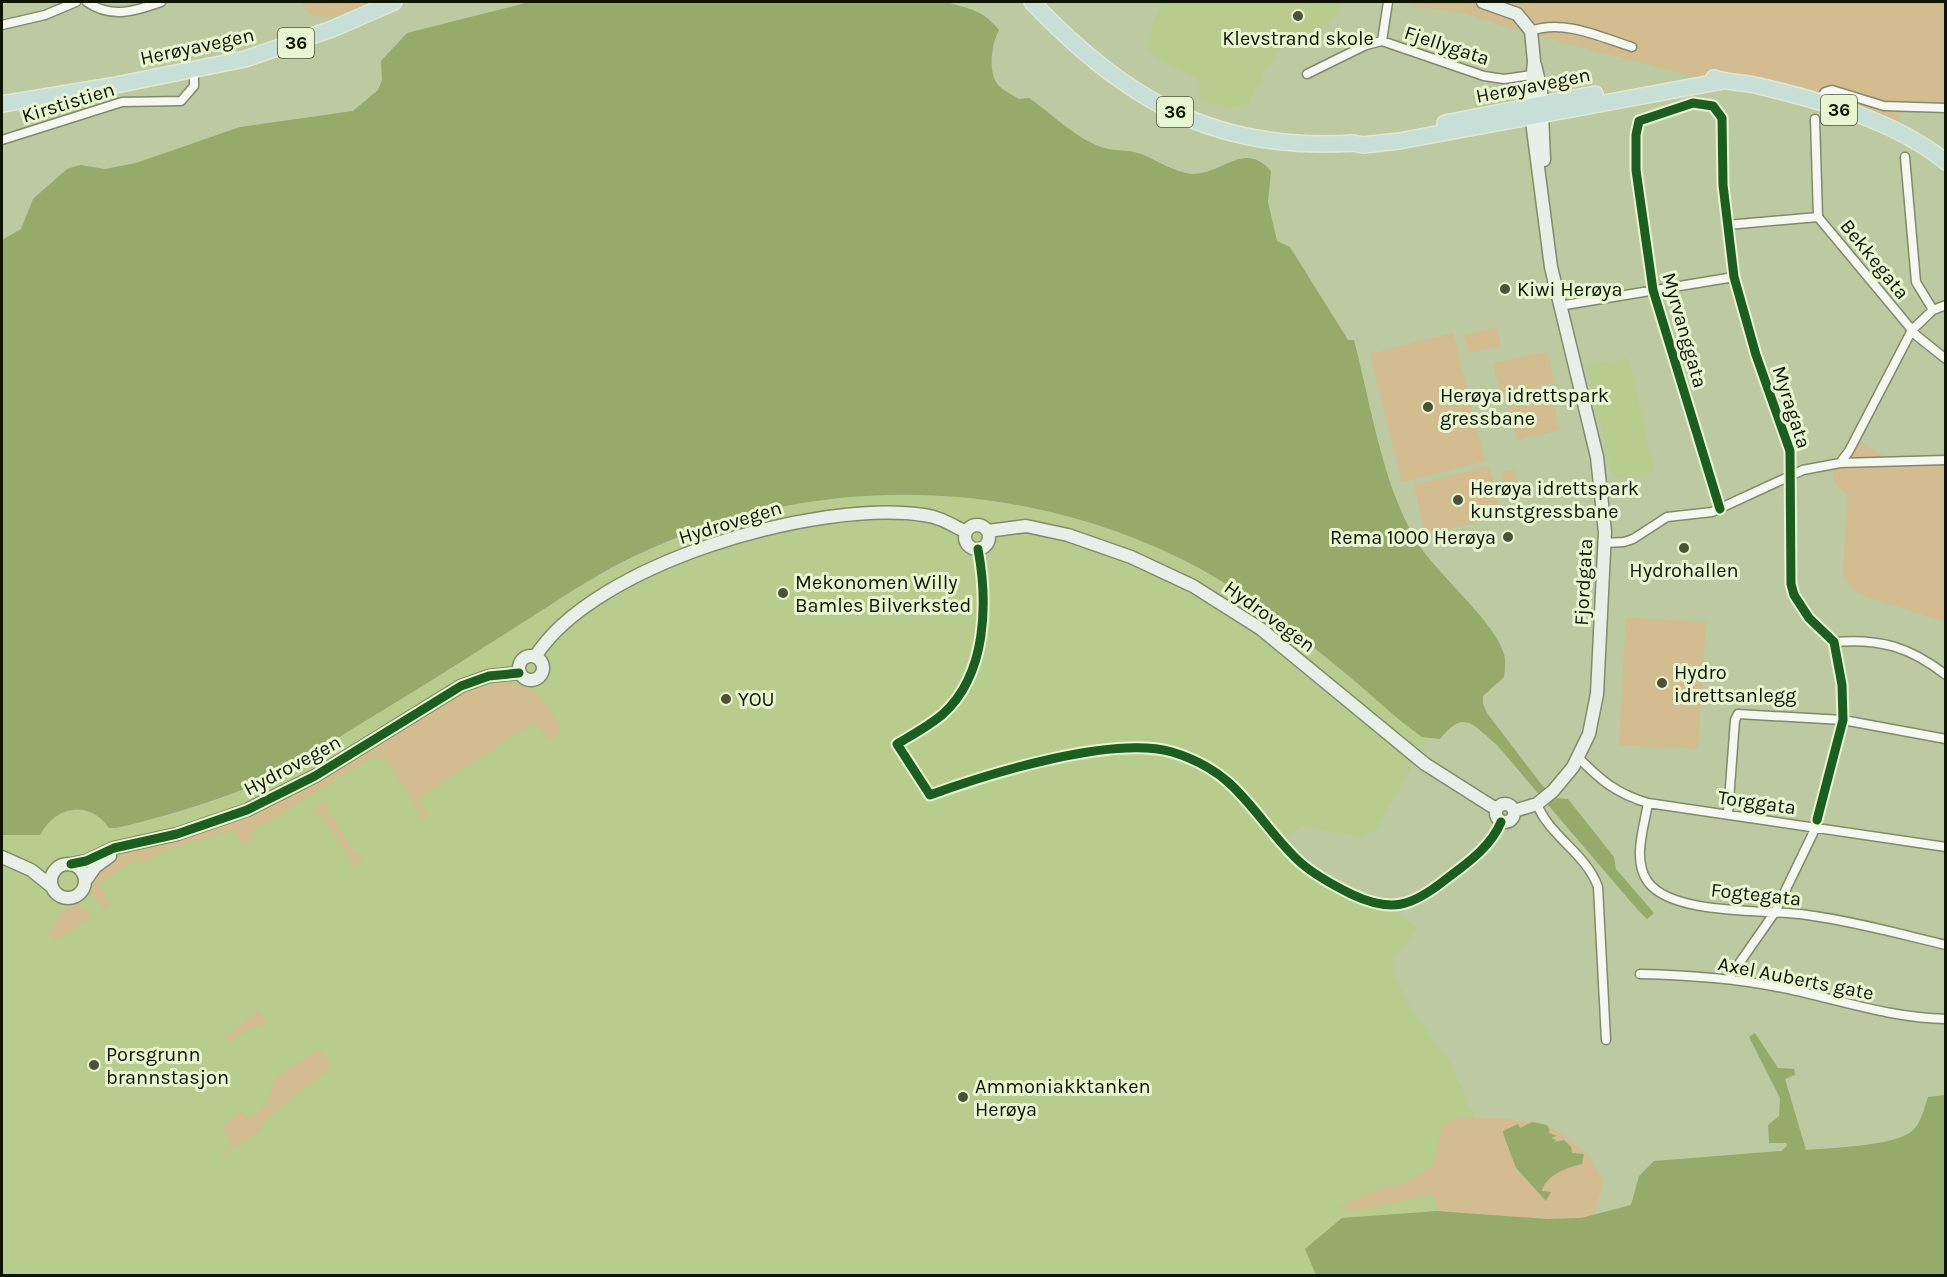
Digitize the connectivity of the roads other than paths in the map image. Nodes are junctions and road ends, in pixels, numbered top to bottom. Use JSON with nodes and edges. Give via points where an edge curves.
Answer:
{"nodes":[{"id":1,"x":76,"y":2,"type":"edge"},
{"id":2,"x":87,"y":2,"type":"edge"},
{"id":3,"x":161,"y":2,"type":"edge"},
{"id":4,"x":394,"y":2,"type":"edge"},
{"id":5,"x":1032,"y":2,"type":"edge"},
{"id":6,"x":1388,"y":2,"type":"edge"},
{"id":7,"x":1483,"y":2,"type":"edge"},
{"id":8,"x":2,"y":25,"type":"edge"},
{"id":9,"x":1531,"y":31,"type":"junction"},
{"id":10,"x":1382,"y":41,"type":"junction"},
{"id":11,"x":1632,"y":47,"type":"dead end"},
{"id":12,"x":194,"y":70,"type":"junction"},
{"id":13,"x":1307,"y":74,"type":"dead end"},
{"id":14,"x":1535,"y":74,"type":"junction"},
{"id":15,"x":1818,"y":103,"type":"junction"},
{"id":16,"x":2,"y":104,"type":"edge"},
{"id":17,"x":1946,"y":108,"type":"edge"},
{"id":18,"x":1537,"y":111,"type":"junction"},
{"id":19,"x":1815,"y":119,"type":"dead end"},
{"id":20,"x":1639,"y":121,"type":"joint"},
{"id":21,"x":2,"y":140,"type":"edge"},
{"id":22,"x":1905,"y":157,"type":"dead end"},
{"id":23,"x":1946,"y":162,"type":"edge"},
{"id":24,"x":1818,"y":218,"type":"junction"},
{"id":25,"x":1727,"y":225,"type":"junction"},
{"id":26,"x":1734,"y":278,"type":"junction"},
{"id":27,"x":1653,"y":290,"type":"junction"},
{"id":28,"x":1946,"y":305,"type":"edge"},
{"id":29,"x":1558,"y":306,"type":"junction"},
{"id":30,"x":1934,"y":310,"type":"junction"},
{"id":31,"x":1912,"y":330,"type":"junction"},
{"id":32,"x":1946,"y":359,"type":"edge"},
{"id":33,"x":1946,"y":460,"type":"edge"},
{"id":34,"x":1840,"y":463,"type":"junction"},
{"id":35,"x":1791,"y":475,"type":"junction"},
{"id":36,"x":1720,"y":509,"type":"junction"},
{"id":37,"x":988,"y":531,"type":"junction"},
{"id":38,"x":966,"y":532,"type":"junction"},
{"id":39,"x":1604,"y":543,"type":"junction"},
{"id":40,"x":978,"y":549,"type":"junction"},
{"id":41,"x":1834,"y":642,"type":"junction"},
{"id":42,"x":535,"y":657,"type":"junction"},
{"id":43,"x":519,"y":673,"type":"junction"},
{"id":44,"x":1946,"y":675,"type":"edge"},
{"id":45,"x":1843,"y":720,"type":"junction"},
{"id":46,"x":1946,"y":739,"type":"edge"},
{"id":47,"x":1578,"y":757,"type":"junction"},
{"id":48,"x":1544,"y":799,"type":"junction"},
{"id":49,"x":1648,"y":802,"type":"junction"},
{"id":50,"x":1496,"y":809,"type":"junction"},
{"id":51,"x":1514,"y":811,"type":"junction"},
{"id":52,"x":1728,"y":814,"type":"junction"},
{"id":53,"x":1502,"y":822,"type":"junction"},
{"id":54,"x":1816,"y":824,"type":"junction"},
{"id":55,"x":135,"y":844,"type":"junction"},
{"id":56,"x":1946,"y":847,"type":"edge"},
{"id":57,"x":2,"y":857,"type":"edge"},
{"id":58,"x":71,"y":864,"type":"junction"},
{"id":59,"x":57,"y":868,"type":"junction"},
{"id":60,"x":86,"y":880,"type":"junction"},
{"id":61,"x":51,"y":886,"type":"junction"},
{"id":62,"x":1775,"y":912,"type":"junction"},
{"id":63,"x":1946,"y":945,"type":"edge"},
{"id":64,"x":1640,"y":974,"type":"dead end"},
{"id":65,"x":1729,"y":978,"type":"junction"},
{"id":66,"x":1946,"y":1019,"type":"edge"},
{"id":67,"x":1606,"y":1040,"type":"dead end"}],
"edges":[{"from":1,"to":8,"type":"street","via":[[45,15]]},
{"from":2,"to":3,"type":"street","via":[[103,10],[124,12]]},
{"from":4,"to":12,"type":"highway","name":"Herøyavegen","number":"36","via":[[292,44]]},
{"from":5,"to":18,"type":"highway","name":"Herøyavegen","number":"36","via":[[1104,70],[1153,102],[1220,129],[1261,138],[1363,145]]},
{"from":6,"to":10,"type":"street","name":"Fjellygata"},
{"from":7,"to":9,"type":"street","via":[[1517,14]]},
{"from":9,"to":11,"type":"street","via":[[1560,26]]},
{"from":9,"to":14,"type":"street","name":"Fjordgata"},
{"from":10,"to":13,"type":"street","name":"Fjellygata"},
{"from":10,"to":14,"type":"street","name":"Fjellygata","via":[[1484,76],[1504,79]]},
{"from":12,"to":16,"type":"highway","name":"Herøyavegen","number":"36"},
{"from":12,"to":21,"type":"street","name":"Kirstistien","via":[[194,86],[181,101],[122,102]]},
{"from":14,"to":18,"type":"street","name":"Fjordgata"},
{"from":15,"to":17,"type":"street","via":[[1825,92],[1832,90],[1884,106]]},
{"from":15,"to":18,"type":"highway","name":"Herøyavegen","number":"36","via":[[1714,78],[1671,80]]},
{"from":15,"to":23,"type":"highway","name":"Herøyavegen","number":"36","via":[[1886,127]]},
{"from":18,"to":29,"type":"street","name":"Fjordgata","via":[[1545,173],[1541,182],[1545,227]]},
{"from":19,"to":24,"type":"street"},
{"from":20,"to":25,"type":"street","name":"Myragata","via":[[1693,103],[1719,110]]},
{"from":20,"to":27,"type":"street","name":"Myrvanggata","via":[[1636,170]]},
{"from":22,"to":30,"type":"street","via":[[1916,282]]},
{"from":24,"to":25,"type":"street","name":"Bekkegata"},
{"from":24,"to":31,"type":"street","name":"Bekkegata"},
{"from":25,"to":26,"type":"street","name":"Myragata"},
{"from":26,"to":27,"type":"street"},
{"from":26,"to":35,"type":"street","name":"Myragata","via":[[1790,451]]},
{"from":27,"to":29,"type":"street"},
{"from":27,"to":36,"type":"street","name":"Myrvanggata"},
{"from":28,"to":30,"type":"street"},
{"from":29,"to":39,"type":"street","name":"Fjordgata","via":[[1597,457]]},
{"from":30,"to":31,"type":"street"},
{"from":31,"to":32,"type":"street","name":"Bekkegata"},
{"from":31,"to":34,"type":"street"},
{"from":33,"to":34,"type":"street"},
{"from":34,"to":35,"type":"street"},
{"from":35,"to":36,"type":"street"},
{"from":35,"to":41,"type":"street","name":"Myragata","via":[[1790,565],[1794,595],[1809,618]]},
{"from":36,"to":39,"type":"street","via":[[1707,514],[1667,517],[1633,539]]},
{"from":37,"to":38,"type":"street","via":[[979,525]]},
{"from":37,"to":40,"type":"street","via":[[988,541]]},
{"from":37,"to":50,"type":"street","name":"Hydrovegen","via":[[1026,526],[1068,535],[1131,557],[1193,586],[1261,629],[1425,764]]},
{"from":38,"to":40,"type":"street","via":[[967,544]]},
{"from":38,"to":42,"type":"street","name":"Hydrovegen","via":[[935,517],[888,513],[801,522],[726,540],[661,566],[588,604],[558,626]]},
{"from":39,"to":47,"type":"street","name":"Fjordgata","via":[[1596,694],[1589,734]]},
{"from":40,"to":53,"type":"street","via":[[982,620],[979,649],[969,676],[943,713],[897,744],[930,795],[985,775],[1110,749],[1163,750],[1193,760],[1226,780],[1293,855],[1316,874],[1359,897],[1392,906],[1431,892],[1483,849]]},
{"from":41,"to":44,"type":"street","via":[[1903,648]]},
{"from":41,"to":45,"type":"street","via":[[1842,685]]},
{"from":42,"to":43,"type":"street","via":[[522,659]]},
{"from":42,"to":43,"type":"street","via":[[543,667],[541,675],[531,680]]},
{"from":43,"to":55,"type":"street","name":"Hydrovegen","via":[[489,676],[461,686],[315,776],[262,803],[204,826]]},
{"from":45,"to":46,"type":"street"},
{"from":45,"to":52,"type":"street","via":[[1738,714]]},
{"from":45,"to":54,"type":"street"},
{"from":47,"to":48,"type":"street","name":"Fjordgata"},
{"from":47,"to":49,"type":"street","name":"Torggata","via":[[1617,792]]},
{"from":48,"to":51,"type":"street"},
{"from":48,"to":67,"type":"street","via":[[1544,818],[1594,876],[1599,895]]},
{"from":49,"to":52,"type":"street","name":"Torggata"},
{"from":49,"to":62,"type":"street","name":"Fogtegata","via":[[1640,859],[1644,876],[1655,891],[1703,905]]},
{"from":50,"to":51,"type":"street","via":[[1506,804]]},
{"from":50,"to":53,"type":"street","via":[[1495,815]]},
{"from":51,"to":53,"type":"street","via":[[1511,820]]},
{"from":52,"to":54,"type":"street","name":"Torggata"},
{"from":54,"to":56,"type":"street","name":"Torggata"},
{"from":54,"to":62,"type":"street"},
{"from":55,"to":58,"type":"street","name":"Hydrovegen"},
{"from":55,"to":60,"type":"street","name":"Hydrovegen","via":[[100,863]]},
{"from":57,"to":59,"type":"street"},
{"from":57,"to":61,"type":"street","via":[[31,870]]},
{"from":58,"to":59,"type":"street"},
{"from":58,"to":60,"type":"street","via":[[81,869]]},
{"from":59,"to":61,"type":"street"},
{"from":60,"to":61,"type":"street","via":[[81,894],[69,899],[56,894]]},
{"from":62,"to":63,"type":"street","name":"Fogtegata","via":[[1823,918]]},
{"from":62,"to":65,"type":"street"},
{"from":64,"to":65,"type":"street","name":"Axel Auberts gate"},
{"from":65,"to":66,"type":"street","name":"Axel Auberts gate","via":[[1870,1010]]}]}
